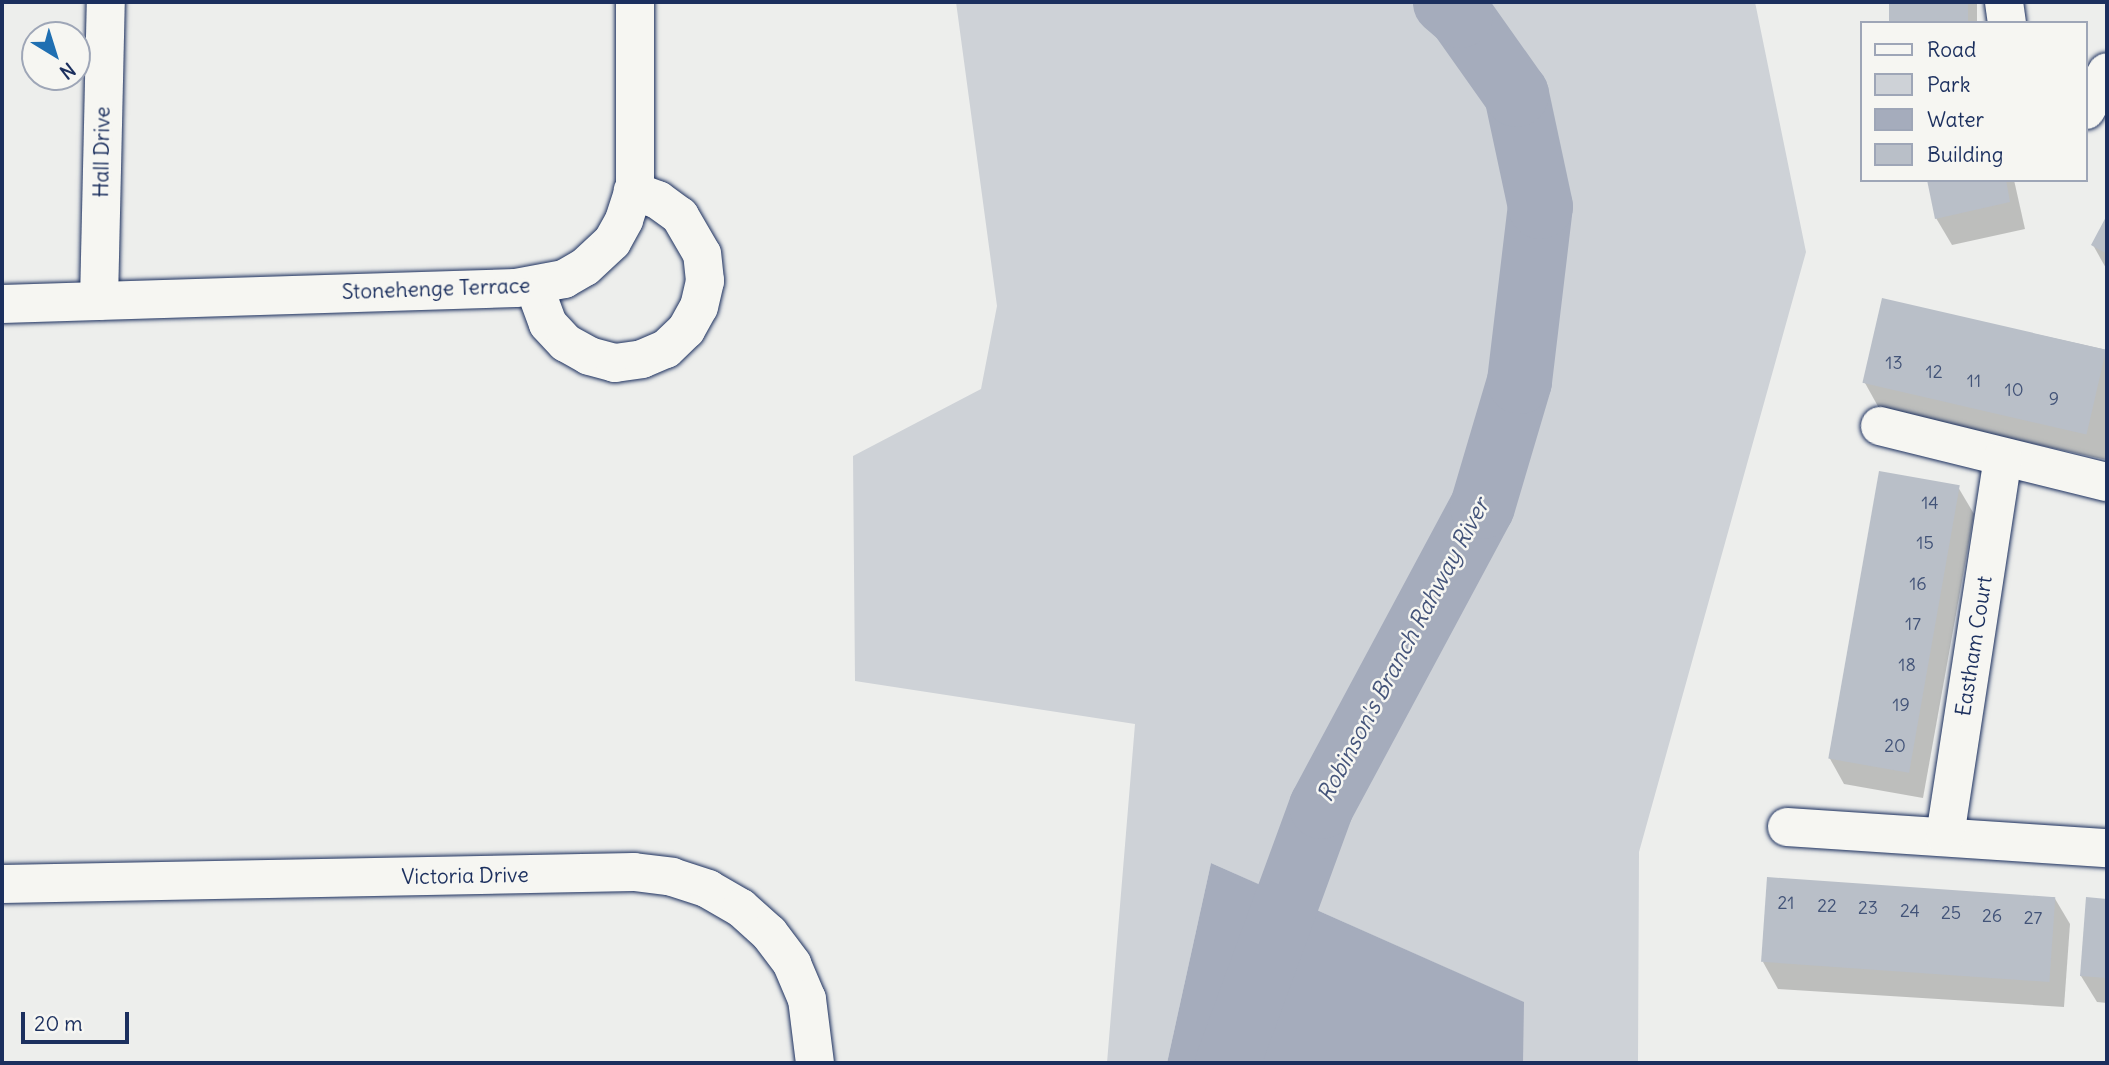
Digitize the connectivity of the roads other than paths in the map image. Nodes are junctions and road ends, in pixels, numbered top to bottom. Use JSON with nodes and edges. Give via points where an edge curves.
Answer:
{"nodes":[{"id":1,"x":106,"y":2,"type":"edge"},
{"id":2,"x":635,"y":2,"type":"edge"},
{"id":3,"x":2004,"y":2,"type":"edge"},
{"id":4,"x":2007,"y":21,"type":"edge"},
{"id":5,"x":2107,"y":72,"type":"edge"},
{"id":6,"x":2088,"y":106,"type":"edge"},
{"id":7,"x":633,"y":191,"type":"junction"},
{"id":8,"x":534,"y":286,"type":"junction"},
{"id":9,"x":99,"y":301,"type":"junction"},
{"id":10,"x":2,"y":304,"type":"edge"},
{"id":11,"x":1880,"y":426,"type":"dead end"},
{"id":12,"x":2003,"y":457,"type":"junction"},
{"id":13,"x":2107,"y":482,"type":"edge"},
{"id":14,"x":1787,"y":827,"type":"dead end"},
{"id":15,"x":1945,"y":835,"type":"junction"},
{"id":16,"x":2107,"y":848,"type":"edge"},
{"id":17,"x":2,"y":884,"type":"edge"},
{"id":18,"x":815,"y":1063,"type":"edge"}],
"edges":[{"from":1,"to":9,"type":"street","name":"Hall Drive"},
{"from":2,"to":7,"type":"street","name":"Stonehenge Terrace"},
{"from":3,"to":4,"type":"street"},
{"from":5,"to":6,"type":"street"},
{"from":7,"to":8,"type":"street","name":"Stonehenge Terrace","via":[[612,242],[585,267]]},
{"from":7,"to":8,"type":"street","via":[[658,200],[680,216],[702,254],[705,281],[699,307],[676,340],[642,359],[615,363],[589,356],[566,343],[548,324]]},
{"from":8,"to":9,"type":"street","name":"Stonehenge Terrace"},
{"from":9,"to":10,"type":"street","name":"Stonehenge Terrace"},
{"from":11,"to":12,"type":"street"},
{"from":12,"to":13,"type":"street"},
{"from":12,"to":15,"type":"street","name":"Eastham Court"},
{"from":14,"to":15,"type":"street"},
{"from":15,"to":16,"type":"street"},
{"from":17,"to":18,"type":"street","name":"Victoria Drive","via":[[634,872],[672,877],[730,901],[769,933],[792,964],[807,999]]}]}
